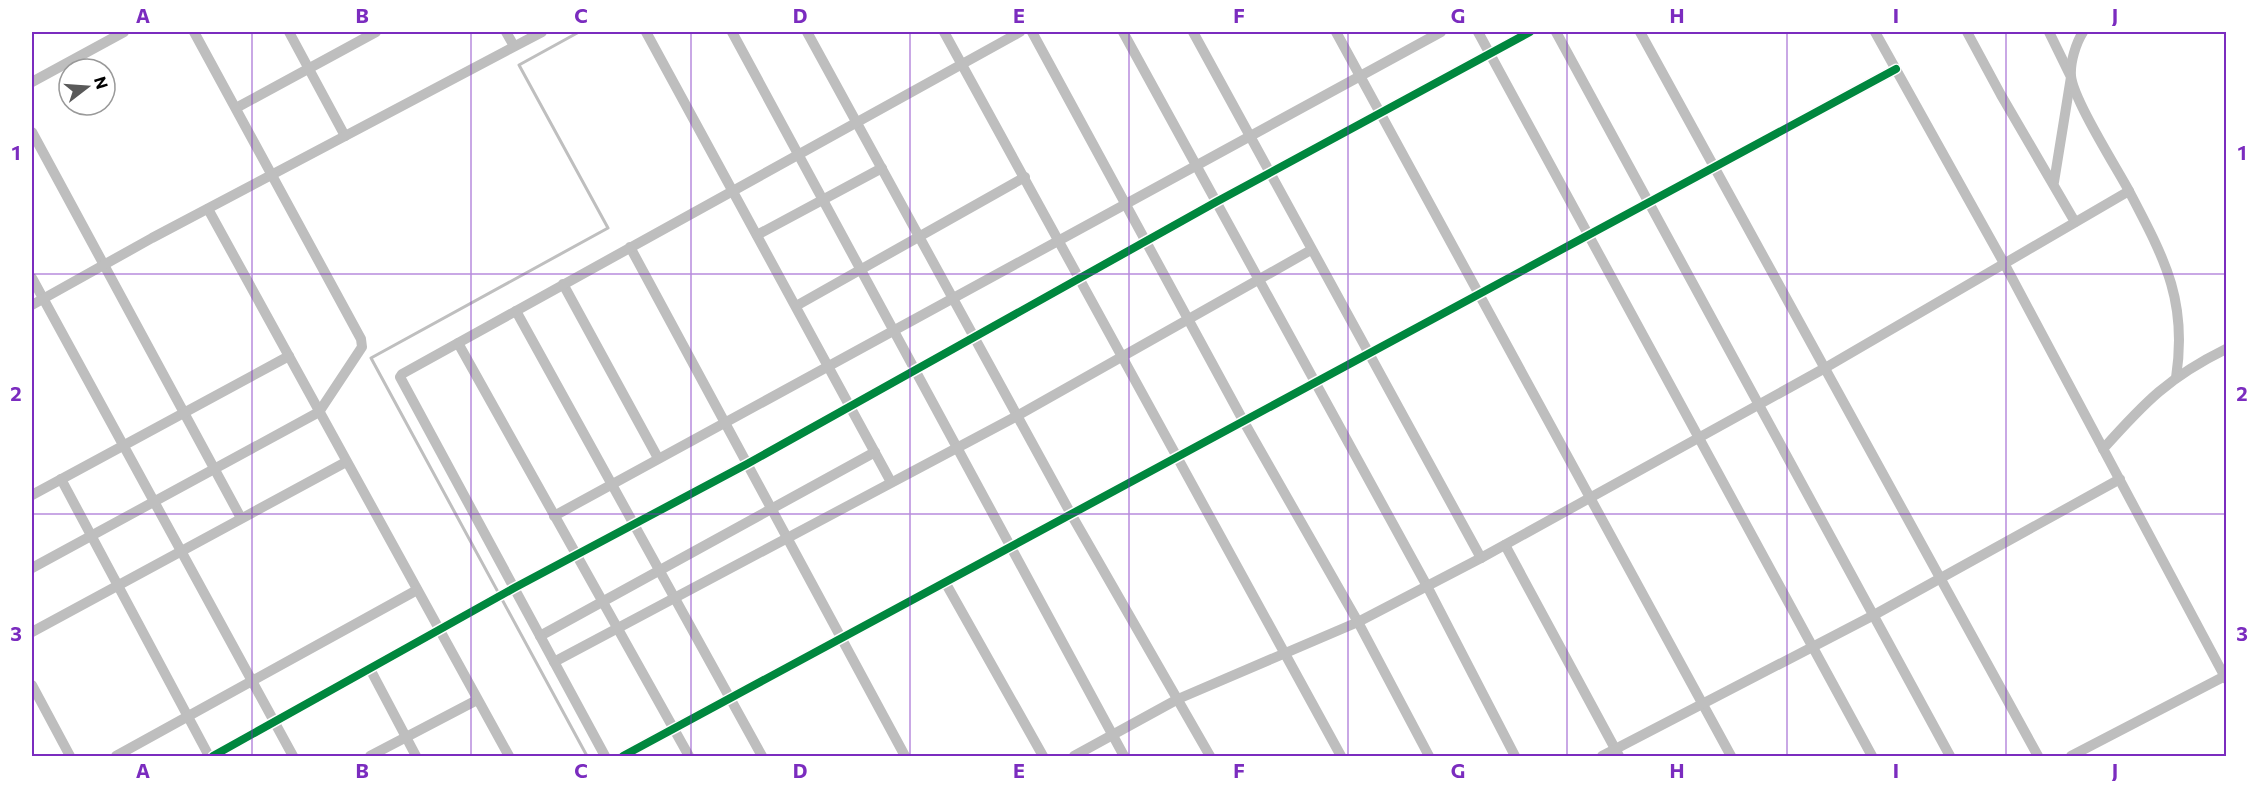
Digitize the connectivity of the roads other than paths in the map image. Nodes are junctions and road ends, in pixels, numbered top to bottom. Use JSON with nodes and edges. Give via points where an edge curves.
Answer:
{"nodes":[{"id":1,"x":124,"y":32,"type":"edge"},
{"id":2,"x":194,"y":32,"type":"edge"},
{"id":3,"x":289,"y":32,"type":"edge"},
{"id":4,"x":376,"y":32,"type":"edge"},
{"id":5,"x":506,"y":32,"type":"edge"},
{"id":6,"x":542,"y":32,"type":"edge"},
{"id":7,"x":645,"y":32,"type":"edge"},
{"id":8,"x":732,"y":32,"type":"edge"},
{"id":9,"x":807,"y":32,"type":"edge"},
{"id":10,"x":944,"y":32,"type":"edge"},
{"id":11,"x":1020,"y":32,"type":"edge"},
{"id":12,"x":1032,"y":32,"type":"edge"},
{"id":13,"x":1123,"y":32,"type":"edge"},
{"id":14,"x":1193,"y":32,"type":"edge"},
{"id":15,"x":1336,"y":32,"type":"edge"},
{"id":16,"x":1441,"y":32,"type":"edge"},
{"id":17,"x":1478,"y":32,"type":"edge"},
{"id":18,"x":1530,"y":32,"type":"edge"},
{"id":19,"x":1556,"y":32,"type":"edge"},
{"id":20,"x":1640,"y":32,"type":"edge"},
{"id":21,"x":1875,"y":32,"type":"edge"},
{"id":22,"x":1967,"y":32,"type":"edge"},
{"id":23,"x":2049,"y":32,"type":"edge"},
{"id":24,"x":2083,"y":32,"type":"edge"},
{"id":25,"x":112,"y":34,"type":"edge"},
{"id":26,"x":514,"y":46,"type":"junction"},
{"id":27,"x":1490,"y":54,"type":"junction"},
{"id":28,"x":962,"y":64,"type":"junction"},
{"id":29,"x":308,"y":68,"type":"junction"},
{"id":30,"x":1896,"y":69,"type":"junction"},
{"id":31,"x":1360,"y":76,"type":"junction"},
{"id":32,"x":2071,"y":77,"type":"junction"},
{"id":33,"x":32,"y":82,"type":"edge"},
{"id":34,"x":236,"y":108,"type":"junction"},
{"id":35,"x":1380,"y":112,"type":"junction"},
{"id":36,"x":856,"y":122,"type":"junction"},
{"id":37,"x":32,"y":132,"type":"edge"},
{"id":38,"x":345,"y":136,"type":"junction"},
{"id":39,"x":1250,"y":137,"type":"junction"},
{"id":40,"x":798,"y":154,"type":"junction"},
{"id":41,"x":1713,"y":166,"type":"junction"},
{"id":42,"x":1196,"y":167,"type":"junction"},
{"id":43,"x":882,"y":168,"type":"junction"},
{"id":44,"x":1270,"y":173,"type":"junction"},
{"id":45,"x":272,"y":175,"type":"junction"},
{"id":46,"x":1025,"y":177,"type":"junction"},
{"id":47,"x":2054,"y":182,"type":"junction"},
{"id":48,"x":733,"y":190,"type":"junction"},
{"id":49,"x":2129,"y":191,"type":"junction"},
{"id":50,"x":822,"y":199,"type":"junction"},
{"id":51,"x":1648,"y":201,"type":"junction"},
{"id":52,"x":1216,"y":202,"type":"junction"},
{"id":53,"x":1126,"y":205,"type":"junction"},
{"id":54,"x":207,"y":208,"type":"junction"},
{"id":55,"x":2075,"y":222,"type":"junction"},
{"id":56,"x":1589,"y":234,"type":"junction"},
{"id":57,"x":757,"y":235,"type":"junction"},
{"id":58,"x":920,"y":238,"type":"junction"},
{"id":59,"x":1060,"y":241,"type":"junction"},
{"id":60,"x":1147,"y":243,"type":"junction"},
{"id":61,"x":630,"y":247,"type":"junction"},
{"id":62,"x":1311,"y":250,"type":"junction"},
{"id":63,"x":104,"y":264,"type":"junction"},
{"id":64,"x":2005,"y":265,"type":"junction"},
{"id":65,"x":861,"y":271,"type":"junction"},
{"id":66,"x":32,"y":278,"type":"edge"},
{"id":67,"x":1081,"y":279,"type":"junction"},
{"id":68,"x":1258,"y":279,"type":"junction"},
{"id":69,"x":563,"y":284,"type":"junction"},
{"id":70,"x":1480,"y":295,"type":"junction"},
{"id":71,"x":43,"y":299,"type":"junction"},
{"id":72,"x":954,"y":299,"type":"junction"},
{"id":73,"x":32,"y":305,"type":"edge"},
{"id":74,"x":796,"y":306,"type":"junction"},
{"id":75,"x":516,"y":311,"type":"junction"},
{"id":76,"x":1189,"y":318,"type":"junction"},
{"id":77,"x":894,"y":332,"type":"junction"},
{"id":78,"x":974,"y":337,"type":"junction"},
{"id":79,"x":458,"y":343,"type":"junction"},
{"id":80,"x":2226,"y":349,"type":"edge"},
{"id":81,"x":1369,"y":354,"type":"junction"},
{"id":82,"x":289,"y":356,"type":"junction"},
{"id":83,"x":1123,"y":356,"type":"junction"},
{"id":84,"x":828,"y":366,"type":"junction"},
{"id":85,"x":1825,"y":368,"type":"junction"},
{"id":86,"x":915,"y":369,"type":"junction"},
{"id":87,"x":2176,"y":378,"type":"junction"},
{"id":88,"x":1315,"y":383,"type":"junction"},
{"id":89,"x":1759,"y":404,"type":"junction"},
{"id":90,"x":850,"y":407,"type":"junction"},
{"id":91,"x":319,"y":412,"type":"junction"},
{"id":92,"x":183,"y":413,"type":"junction"},
{"id":93,"x":1017,"y":416,"type":"junction"},
{"id":94,"x":725,"y":422,"type":"junction"},
{"id":95,"x":1244,"y":422,"type":"junction"},
{"id":96,"x":1700,"y":438,"type":"junction"},
{"id":97,"x":123,"y":446,"type":"junction"},
{"id":98,"x":957,"y":448,"type":"junction"},
{"id":99,"x":2103,"y":449,"type":"junction"},
{"id":100,"x":875,"y":452,"type":"junction"},
{"id":101,"x":1178,"y":456,"type":"junction"},
{"id":102,"x":658,"y":458,"type":"junction"},
{"id":103,"x":346,"y":462,"type":"junction"},
{"id":104,"x":747,"y":464,"type":"junction"},
{"id":105,"x":214,"y":469,"type":"junction"},
{"id":106,"x":61,"y":479,"type":"junction"},
{"id":107,"x":2120,"y":479,"type":"junction"},
{"id":108,"x":891,"y":482,"type":"junction"},
{"id":109,"x":611,"y":484,"type":"junction"},
{"id":110,"x":32,"y":495,"type":"edge"},
{"id":111,"x":1590,"y":498,"type":"junction"},
{"id":112,"x":153,"y":502,"type":"junction"},
{"id":113,"x":772,"y":509,"type":"junction"},
{"id":114,"x":1071,"y":514,"type":"junction"},
{"id":115,"x":554,"y":516,"type":"junction"},
{"id":116,"x":241,"y":518,"type":"junction"},
{"id":117,"x":633,"y":523,"type":"junction"},
{"id":118,"x":90,"y":536,"type":"junction"},
{"id":119,"x":787,"y":538,"type":"junction"},
{"id":120,"x":1505,"y":545,"type":"junction"},
{"id":121,"x":1010,"y":547,"type":"junction"},
{"id":122,"x":181,"y":551,"type":"junction"},
{"id":123,"x":576,"y":556,"type":"junction"},
{"id":124,"x":1481,"y":558,"type":"junction"},
{"id":125,"x":32,"y":568,"type":"edge"},
{"id":126,"x":659,"y":571,"type":"junction"},
{"id":127,"x":1939,"y":579,"type":"junction"},
{"id":128,"x":945,"y":582,"type":"junction"},
{"id":129,"x":1426,"y":586,"type":"junction"},
{"id":130,"x":117,"y":587,"type":"junction"},
{"id":131,"x":514,"y":588,"type":"junction"},
{"id":132,"x":417,"y":590,"type":"junction"},
{"id":133,"x":673,"y":597,"type":"junction"},
{"id":134,"x":602,"y":602,"type":"junction"},
{"id":135,"x":1874,"y":615,"type":"junction"},
{"id":136,"x":1358,"y":622,"type":"junction"},
{"id":137,"x":617,"y":628,"type":"junction"},
{"id":138,"x":439,"y":630,"type":"junction"},
{"id":139,"x":32,"y":632,"type":"edge"},
{"id":140,"x":540,"y":636,"type":"junction"},
{"id":141,"x":841,"y":638,"type":"junction"},
{"id":142,"x":1813,"y":647,"type":"junction"},
{"id":143,"x":1286,"y":654,"type":"junction"},
{"id":144,"x":554,"y":663,"type":"junction"},
{"id":145,"x":370,"y":669,"type":"junction"},
{"id":146,"x":2226,"y":677,"type":"edge"},
{"id":147,"x":251,"y":680,"type":"junction"},
{"id":148,"x":32,"y":685,"type":"edge"},
{"id":149,"x":730,"y":699,"type":"junction"},
{"id":150,"x":1178,"y":699,"type":"junction"},
{"id":151,"x":477,"y":700,"type":"junction"},
{"id":152,"x":1703,"y":705,"type":"junction"},
{"id":153,"x":187,"y":717,"type":"junction"},
{"id":154,"x":274,"y":723,"type":"junction"},
{"id":155,"x":674,"y":729,"type":"junction"},
{"id":156,"x":1112,"y":735,"type":"junction"},
{"id":157,"x":405,"y":737,"type":"junction"},
{"id":158,"x":1617,"y":753,"type":"edge"},
{"id":159,"x":70,"y":756,"type":"edge"},
{"id":160,"x":116,"y":756,"type":"edge"},
{"id":161,"x":211,"y":756,"type":"edge"},
{"id":162,"x":293,"y":756,"type":"edge"},
{"id":163,"x":370,"y":756,"type":"edge"},
{"id":164,"x":416,"y":756,"type":"edge"},
{"id":165,"x":509,"y":756,"type":"edge"},
{"id":166,"x":605,"y":756,"type":"edge"},
{"id":167,"x":623,"y":756,"type":"edge"},
{"id":168,"x":689,"y":756,"type":"edge"},
{"id":169,"x":762,"y":756,"type":"edge"},
{"id":170,"x":905,"y":756,"type":"edge"},
{"id":171,"x":1043,"y":756,"type":"edge"},
{"id":172,"x":1074,"y":756,"type":"edge"},
{"id":173,"x":1124,"y":756,"type":"edge"},
{"id":174,"x":1210,"y":756,"type":"edge"},
{"id":175,"x":1341,"y":756,"type":"edge"},
{"id":176,"x":1429,"y":756,"type":"edge"},
{"id":177,"x":1515,"y":756,"type":"edge"},
{"id":178,"x":1602,"y":756,"type":"edge"},
{"id":179,"x":1731,"y":756,"type":"edge"},
{"id":180,"x":1872,"y":756,"type":"edge"},
{"id":181,"x":1950,"y":756,"type":"edge"},
{"id":182,"x":2038,"y":756,"type":"edge"},
{"id":183,"x":2071,"y":756,"type":"edge"}],
"edges":[{"from":1,"to":25,"type":"street"},
{"from":2,"to":34,"type":"street"},
{"from":3,"to":29,"type":"street"},
{"from":4,"to":29,"type":"street"},
{"from":5,"to":26,"type":"street"},
{"from":6,"to":26,"type":"street"},
{"from":7,"to":48,"type":"street"},
{"from":8,"to":40,"type":"street"},
{"from":9,"to":36,"type":"street"},
{"from":10,"to":28,"type":"street"},
{"from":11,"to":28,"type":"street"},
{"from":12,"to":53,"type":"street"},
{"from":13,"to":42,"type":"street"},
{"from":14,"to":39,"type":"street"},
{"from":15,"to":31,"type":"street"},
{"from":16,"to":31,"type":"street"},
{"from":17,"to":27,"type":"street"},
{"from":18,"to":27,"type":"street"},
{"from":19,"to":51,"type":"street"},
{"from":20,"to":41,"type":"street"},
{"from":21,"to":30,"type":"street"},
{"from":22,"to":47,"type":"street"},
{"from":23,"to":32,"type":"street"},
{"from":24,"to":32,"type":"street"},
{"from":25,"to":33,"type":"street"},
{"from":26,"to":38,"type":"street"},
{"from":27,"to":35,"type":"street"},
{"from":27,"to":56,"type":"street"},
{"from":28,"to":36,"type":"street"},
{"from":28,"to":46,"type":"street"},
{"from":29,"to":34,"type":"street"},
{"from":29,"to":38,"type":"street"},
{"from":30,"to":41,"type":"street"},
{"from":30,"to":64,"type":"street"},
{"from":31,"to":35,"type":"street"},
{"from":31,"to":39,"type":"street"},
{"from":32,"to":47,"type":"street"},
{"from":32,"to":49,"type":"street"},
{"from":34,"to":45,"type":"street"},
{"from":35,"to":44,"type":"street"},
{"from":35,"to":70,"type":"street"},
{"from":36,"to":40,"type":"street"},
{"from":36,"to":43,"type":"street"},
{"from":37,"to":63,"type":"street"},
{"from":38,"to":45,"type":"street"},
{"from":39,"to":42,"type":"street"},
{"from":39,"to":44,"type":"street"},
{"from":40,"to":48,"type":"street"},
{"from":40,"to":50,"type":"street"},
{"from":41,"to":51,"type":"street"},
{"from":41,"to":85,"type":"street"},
{"from":42,"to":52,"type":"street"},
{"from":42,"to":53,"type":"street"},
{"from":43,"to":50,"type":"street"},
{"from":43,"to":58,"type":"street"},
{"from":44,"to":52,"type":"street"},
{"from":44,"to":62,"type":"street"},
{"from":45,"to":54,"type":"street"},
{"from":45,"to":91,"type":"street","via":[[361,339],[362,347]]},
{"from":46,"to":58,"type":"street"},
{"from":46,"to":59,"type":"street"},
{"from":47,"to":55,"type":"street"},
{"from":48,"to":57,"type":"street"},
{"from":48,"to":61,"type":"street"},
{"from":49,"to":55,"type":"street"},
{"from":49,"to":87,"type":"street","via":[[2166,265],[2178,304],[2181,345]]},
{"from":50,"to":57,"type":"street"},
{"from":50,"to":65,"type":"street"},
{"from":51,"to":56,"type":"street"},
{"from":51,"to":89,"type":"street"},
{"from":52,"to":60,"type":"street"},
{"from":52,"to":68,"type":"street"},
{"from":53,"to":59,"type":"street"},
{"from":53,"to":60,"type":"street"},
{"from":54,"to":63,"type":"street"},
{"from":54,"to":82,"type":"street"},
{"from":55,"to":64,"type":"street"},
{"from":56,"to":70,"type":"street"},
{"from":56,"to":96,"type":"street"},
{"from":57,"to":74,"type":"street"},
{"from":58,"to":65,"type":"street"},
{"from":58,"to":72,"type":"street"},
{"from":59,"to":67,"type":"street"},
{"from":59,"to":72,"type":"street"},
{"from":60,"to":67,"type":"street"},
{"from":60,"to":76,"type":"street"},
{"from":61,"to":69,"type":"street"},
{"from":61,"to":94,"type":"street"},
{"from":62,"to":68,"type":"street"},
{"from":62,"to":81,"type":"street"},
{"from":63,"to":71,"type":"street"},
{"from":63,"to":92,"type":"street"},
{"from":64,"to":85,"type":"street"},
{"from":64,"to":99,"type":"street"},
{"from":65,"to":74,"type":"street"},
{"from":65,"to":77,"type":"street"},
{"from":66,"to":71,"type":"street"},
{"from":67,"to":78,"type":"street"},
{"from":67,"to":83,"type":"street"},
{"from":68,"to":76,"type":"street"},
{"from":68,"to":88,"type":"street"},
{"from":69,"to":75,"type":"street"},
{"from":69,"to":102,"type":"street"},
{"from":70,"to":81,"type":"street"},
{"from":70,"to":111,"type":"street"},
{"from":71,"to":73,"type":"street"},
{"from":71,"to":97,"type":"street"},
{"from":72,"to":77,"type":"street"},
{"from":72,"to":78,"type":"street"},
{"from":74,"to":84,"type":"street"},
{"from":75,"to":79,"type":"street"},
{"from":75,"to":109,"type":"street"},
{"from":76,"to":83,"type":"street"},
{"from":76,"to":95,"type":"street"},
{"from":77,"to":84,"type":"street"},
{"from":77,"to":86,"type":"street"},
{"from":78,"to":86,"type":"street"},
{"from":78,"to":93,"type":"street"},
{"from":79,"to":115,"type":"street"},
{"from":79,"to":131,"type":"street","via":[[402,374],[401,383]]},
{"from":80,"to":87,"type":"street"},
{"from":81,"to":88,"type":"street"},
{"from":81,"to":124,"type":"street"},
{"from":82,"to":91,"type":"street"},
{"from":82,"to":92,"type":"street"},
{"from":83,"to":93,"type":"street"},
{"from":83,"to":101,"type":"street"},
{"from":84,"to":90,"type":"street"},
{"from":84,"to":94,"type":"street"},
{"from":85,"to":89,"type":"street"},
{"from":85,"to":127,"type":"street"},
{"from":86,"to":90,"type":"street"},
{"from":86,"to":98,"type":"street"},
{"from":87,"to":99,"type":"street","via":[[2152,394]]},
{"from":88,"to":95,"type":"street"},
{"from":88,"to":129,"type":"street"},
{"from":89,"to":96,"type":"street"},
{"from":89,"to":135,"type":"street"},
{"from":90,"to":100,"type":"street"},
{"from":90,"to":104,"type":"street"},
{"from":91,"to":103,"type":"street"},
{"from":91,"to":105,"type":"street"},
{"from":92,"to":97,"type":"street"},
{"from":92,"to":105,"type":"street"},
{"from":93,"to":98,"type":"street"},
{"from":93,"to":114,"type":"street"},
{"from":94,"to":102,"type":"street"},
{"from":94,"to":104,"type":"street"},
{"from":95,"to":101,"type":"street"},
{"from":95,"to":136,"type":"street"},
{"from":96,"to":111,"type":"street"},
{"from":96,"to":142,"type":"street"},
{"from":97,"to":106,"type":"street"},
{"from":97,"to":112,"type":"street"},
{"from":98,"to":108,"type":"street"},
{"from":98,"to":121,"type":"street"},
{"from":99,"to":107,"type":"street"},
{"from":100,"to":108,"type":"street"},
{"from":100,"to":113,"type":"street"},
{"from":101,"to":114,"type":"street"},
{"from":101,"to":143,"type":"street"},
{"from":102,"to":109,"type":"street"},
{"from":103,"to":116,"type":"street"},
{"from":103,"to":132,"type":"street"},
{"from":104,"to":113,"type":"street"},
{"from":104,"to":117,"type":"street"},
{"from":105,"to":112,"type":"street"},
{"from":105,"to":116,"type":"street"},
{"from":106,"to":110,"type":"street"},
{"from":106,"to":118,"type":"street"},
{"from":107,"to":127,"type":"street"},
{"from":107,"to":146,"type":"street"},
{"from":108,"to":119,"type":"street"},
{"from":109,"to":115,"type":"street"},
{"from":109,"to":117,"type":"street"},
{"from":111,"to":120,"type":"street"},
{"from":111,"to":152,"type":"street"},
{"from":112,"to":118,"type":"street"},
{"from":112,"to":122,"type":"street"},
{"from":113,"to":119,"type":"street"},
{"from":113,"to":126,"type":"street"},
{"from":114,"to":121,"type":"street"},
{"from":114,"to":150,"type":"street"},
{"from":115,"to":123,"type":"street"},
{"from":116,"to":122,"type":"street"},
{"from":117,"to":123,"type":"street"},
{"from":117,"to":126,"type":"street"},
{"from":118,"to":125,"type":"street"},
{"from":118,"to":130,"type":"street"},
{"from":119,"to":133,"type":"street"},
{"from":119,"to":141,"type":"street"},
{"from":120,"to":124,"type":"street"},
{"from":120,"to":158,"type":"street"},
{"from":121,"to":128,"type":"street"},
{"from":121,"to":156,"type":"street"},
{"from":122,"to":130,"type":"street"},
{"from":122,"to":147,"type":"street"},
{"from":123,"to":131,"type":"street"},
{"from":123,"to":134,"type":"street"},
{"from":124,"to":129,"type":"street"},
{"from":126,"to":133,"type":"street"},
{"from":126,"to":134,"type":"street"},
{"from":127,"to":135,"type":"street"},
{"from":127,"to":182,"type":"street"},
{"from":128,"to":141,"type":"street"},
{"from":128,"to":171,"type":"street"},
{"from":129,"to":136,"type":"street"},
{"from":129,"to":177,"type":"street"},
{"from":130,"to":139,"type":"street"},
{"from":130,"to":153,"type":"street"},
{"from":131,"to":138,"type":"street"},
{"from":131,"to":140,"type":"street"},
{"from":132,"to":138,"type":"street"},
{"from":132,"to":147,"type":"street"},
{"from":133,"to":137,"type":"street"},
{"from":133,"to":149,"type":"street"},
{"from":134,"to":137,"type":"street"},
{"from":134,"to":140,"type":"street"},
{"from":135,"to":142,"type":"street"},
{"from":135,"to":181,"type":"street"},
{"from":136,"to":143,"type":"street"},
{"from":136,"to":176,"type":"street"},
{"from":137,"to":144,"type":"street"},
{"from":137,"to":155,"type":"street"},
{"from":138,"to":145,"type":"street"},
{"from":138,"to":151,"type":"street"},
{"from":140,"to":144,"type":"street"},
{"from":141,"to":149,"type":"street"},
{"from":141,"to":170,"type":"street"},
{"from":142,"to":152,"type":"street"},
{"from":142,"to":180,"type":"street"},
{"from":143,"to":150,"type":"street"},
{"from":143,"to":175,"type":"street"},
{"from":144,"to":166,"type":"street"},
{"from":145,"to":154,"type":"street"},
{"from":145,"to":157,"type":"street"},
{"from":146,"to":183,"type":"street"},
{"from":147,"to":153,"type":"street"},
{"from":147,"to":154,"type":"street"},
{"from":148,"to":159,"type":"street"},
{"from":149,"to":155,"type":"street"},
{"from":149,"to":169,"type":"street"},
{"from":150,"to":156,"type":"street"},
{"from":150,"to":174,"type":"street"},
{"from":151,"to":157,"type":"street"},
{"from":151,"to":165,"type":"street"},
{"from":152,"to":158,"type":"street"},
{"from":152,"to":179,"type":"street"},
{"from":153,"to":160,"type":"street"},
{"from":153,"to":161,"type":"street"},
{"from":154,"to":161,"type":"street"},
{"from":154,"to":162,"type":"street"},
{"from":155,"to":167,"type":"street"},
{"from":155,"to":168,"type":"street"},
{"from":156,"to":172,"type":"street"},
{"from":156,"to":173,"type":"street"},
{"from":157,"to":163,"type":"street"},
{"from":157,"to":164,"type":"street"},
{"from":158,"to":178,"type":"street"}]}
